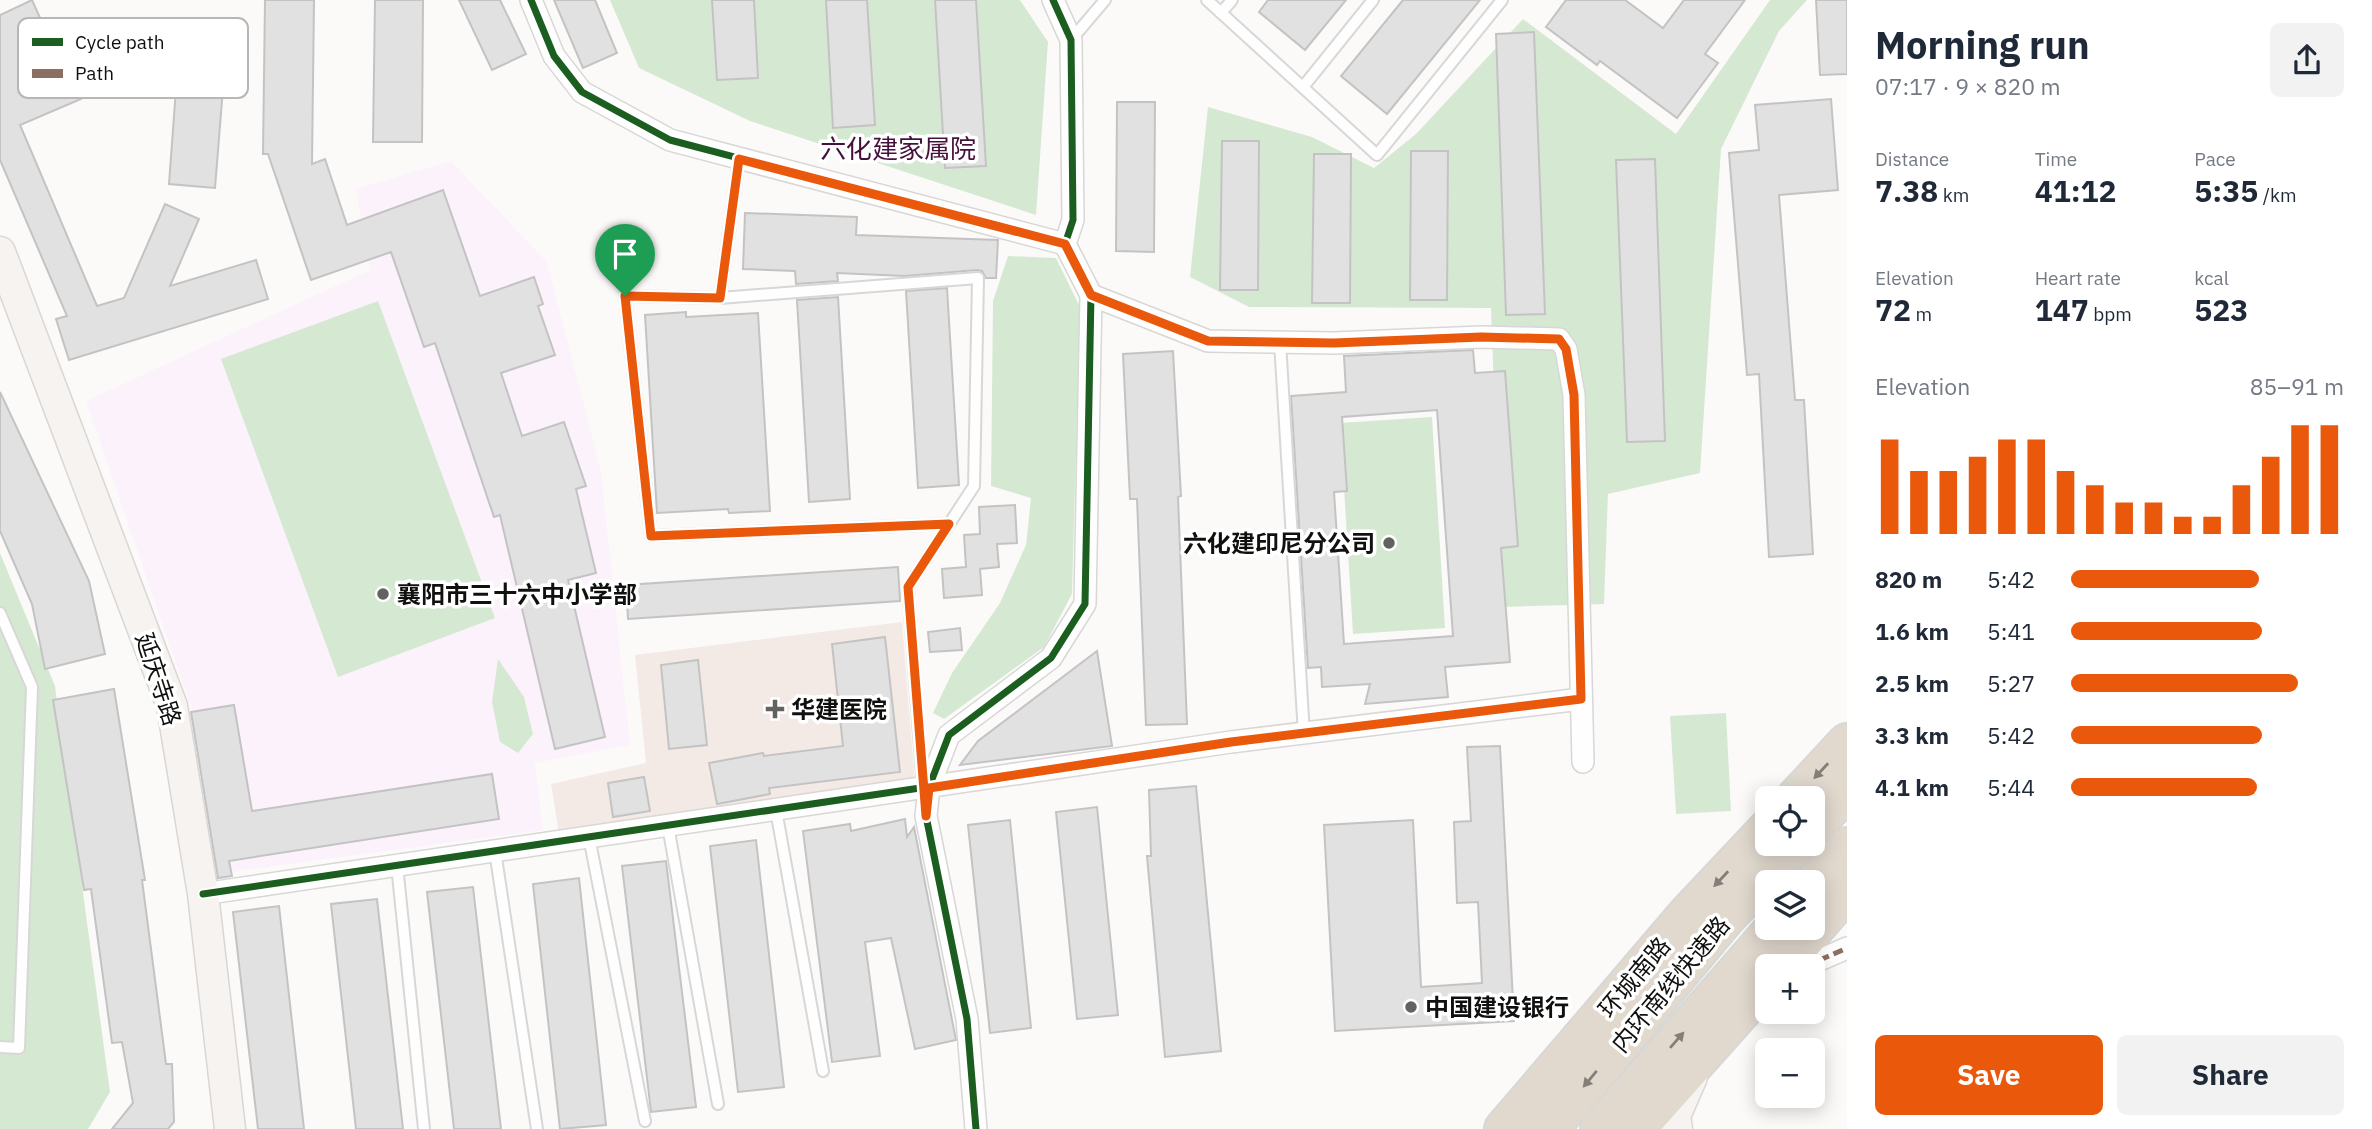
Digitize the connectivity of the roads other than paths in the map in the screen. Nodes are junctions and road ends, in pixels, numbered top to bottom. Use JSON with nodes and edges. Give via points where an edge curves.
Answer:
{"nodes":[{"id":1,"x":531,"y":0,"type":"edge"},
{"id":2,"x":1053,"y":0,"type":"edge"},
{"id":3,"x":1105,"y":0,"type":"edge"},
{"id":4,"x":1207,"y":0,"type":"edge"},
{"id":5,"x":1232,"y":0,"type":"edge"},
{"id":6,"x":1373,"y":0,"type":"edge"},
{"id":7,"x":1502,"y":0,"type":"edge"},
{"id":8,"x":1221,"y":13,"type":"junction"},
{"id":9,"x":1071,"y":40,"type":"junction"},
{"id":10,"x":1303,"y":87,"type":"junction"},
{"id":11,"x":739,"y":159,"type":"junction"},
{"id":12,"x":1065,"y":244,"type":"junction"},
{"id":13,"x":0,"y":252,"type":"edge"},
{"id":14,"x":1091,"y":295,"type":"junction"},
{"id":15,"x":720,"y":298,"type":"junction"},
{"id":16,"x":1280,"y":342,"type":"junction"},
{"id":17,"x":949,"y":524,"type":"junction"},
{"id":18,"x":0,"y":613,"type":"edge"},
{"id":19,"x":1581,"y":699,"type":"junction"},
{"id":20,"x":1304,"y":734,"type":"junction"},
{"id":21,"x":1847,"y":743,"type":"edge"},
{"id":22,"x":1583,"y":762,"type":"dead end"},
{"id":23,"x":1807,"y":786,"type":"edge"},
{"id":24,"x":926,"y":788,"type":"junction"},
{"id":25,"x":1847,"y":791,"type":"edge"},
{"id":26,"x":776,"y":810,"type":"junction"},
{"id":27,"x":1825,"y":814,"type":"edge"},
{"id":28,"x":668,"y":826,"type":"junction"},
{"id":29,"x":589,"y":837,"type":"junction"},
{"id":30,"x":1755,"y":843,"type":"edge"},
{"id":31,"x":1847,"y":847,"type":"edge"},
{"id":32,"x":495,"y":851,"type":"junction"},
{"id":33,"x":1784,"y":856,"type":"edge"},
{"id":34,"x":397,"y":865,"type":"junction"},
{"id":35,"x":1825,"y":871,"type":"edge"},
{"id":36,"x":1847,"y":891,"type":"edge"},
{"id":37,"x":203,"y":894,"type":"junction"},
{"id":38,"x":1765,"y":940,"type":"edge"},
{"id":39,"x":1847,"y":948,"type":"edge"},
{"id":40,"x":1791,"y":954,"type":"edge"},
{"id":41,"x":1825,"y":958,"type":"edge"},
{"id":42,"x":1755,"y":995,"type":"edge"},
{"id":43,"x":1579,"y":1042,"type":"junction"},
{"id":44,"x":0,"y":1047,"type":"edge"},
{"id":45,"x":1703,"y":1054,"type":"junction"},
{"id":46,"x":823,"y":1071,"type":"dead end"},
{"id":47,"x":718,"y":1104,"type":"dead end"},
{"id":48,"x":645,"y":1121,"type":"dead end"},
{"id":49,"x":230,"y":1129,"type":"edge"},
{"id":50,"x":424,"y":1129,"type":"edge"},
{"id":51,"x":537,"y":1129,"type":"edge"},
{"id":52,"x":976,"y":1129,"type":"edge"},
{"id":53,"x":1492,"y":1129,"type":"edge"},
{"id":54,"x":1504,"y":1129,"type":"edge"},
{"id":55,"x":1549,"y":1129,"type":"edge"},
{"id":56,"x":1601,"y":1129,"type":"edge"},
{"id":57,"x":1636,"y":1129,"type":"edge"},
{"id":58,"x":1676,"y":1129,"type":"edge"}],
"edges":[{"from":1,"to":11,"type":"street","via":[[554,56],[582,92],[670,140]]},
{"from":2,"to":9,"type":"street"},
{"from":3,"to":9,"type":"lane"},
{"from":4,"to":8,"type":"lane"},
{"from":5,"to":8,"type":"lane"},
{"from":6,"to":10,"type":"lane"},
{"from":7,"to":10,"type":"lane","via":[[1377,155]]},
{"from":8,"to":10,"type":"lane"},
{"from":9,"to":12,"type":"street","via":[[1073,220]]},
{"from":11,"to":12,"type":"street"},
{"from":11,"to":15,"type":"lane"},
{"from":12,"to":14,"type":"street"},
{"from":13,"to":37,"type":"street","name":"延庆寺路","via":[[172,706]]},
{"from":14,"to":16,"type":"street","via":[[1208,341]]},
{"from":14,"to":24,"type":"street","via":[[1085,604],[1051,658],[949,734]]},
{"from":15,"to":17,"type":"lane","via":[[978,278],[974,486]]},
{"from":15,"to":17,"type":"lane","via":[[625,296],[651,536]]},
{"from":16,"to":19,"type":"street","via":[[1559,339],[1566,349],[1574,395]]},
{"from":16,"to":20,"type":"lane"},
{"from":17,"to":24,"type":"lane","via":[[908,587]]},
{"from":18,"to":44,"type":"lane","via":[[32,687],[19,1048]]},
{"from":19,"to":20,"type":"street"},
{"from":19,"to":22,"type":"street"},
{"from":20,"to":24,"type":"street"},
{"from":21,"to":23,"type":"highway","one_way":true},
{"from":24,"to":26,"type":"street"},
{"from":24,"to":52,"type":"street","via":[[926,816],[967,1019]]},
{"from":25,"to":27,"type":"highway"},
{"from":26,"to":28,"type":"street"},
{"from":26,"to":46,"type":"lane"},
{"from":28,"to":29,"type":"street"},
{"from":28,"to":47,"type":"lane"},
{"from":29,"to":32,"type":"street"},
{"from":29,"to":48,"type":"lane"},
{"from":30,"to":43,"type":"highway","name":"环城南路","one_way":true},
{"from":31,"to":35,"type":"highway"},
{"from":32,"to":34,"type":"street"},
{"from":32,"to":51,"type":"lane"},
{"from":33,"to":55,"type":"highway","name":"内环南线快速路","one_way":true,"via":[[1727,916]]},
{"from":34,"to":37,"type":"street"},
{"from":34,"to":50,"type":"lane"},
{"from":36,"to":40,"type":"highway"},
{"from":37,"to":49,"type":"street","name":"延庆寺路"},
{"from":56,"to":38,"type":"highway","name":"内环南线快速路","one_way":true},
{"from":39,"to":41,"type":"street"},
{"from":42,"to":45,"type":"highway"},
{"from":43,"to":53,"type":"highway"},
{"from":43,"to":54,"type":"highway","name":"环城南路"},
{"from":45,"to":57,"type":"highway"},
{"from":45,"to":58,"type":"street","via":[[1675,1116]]}]}
